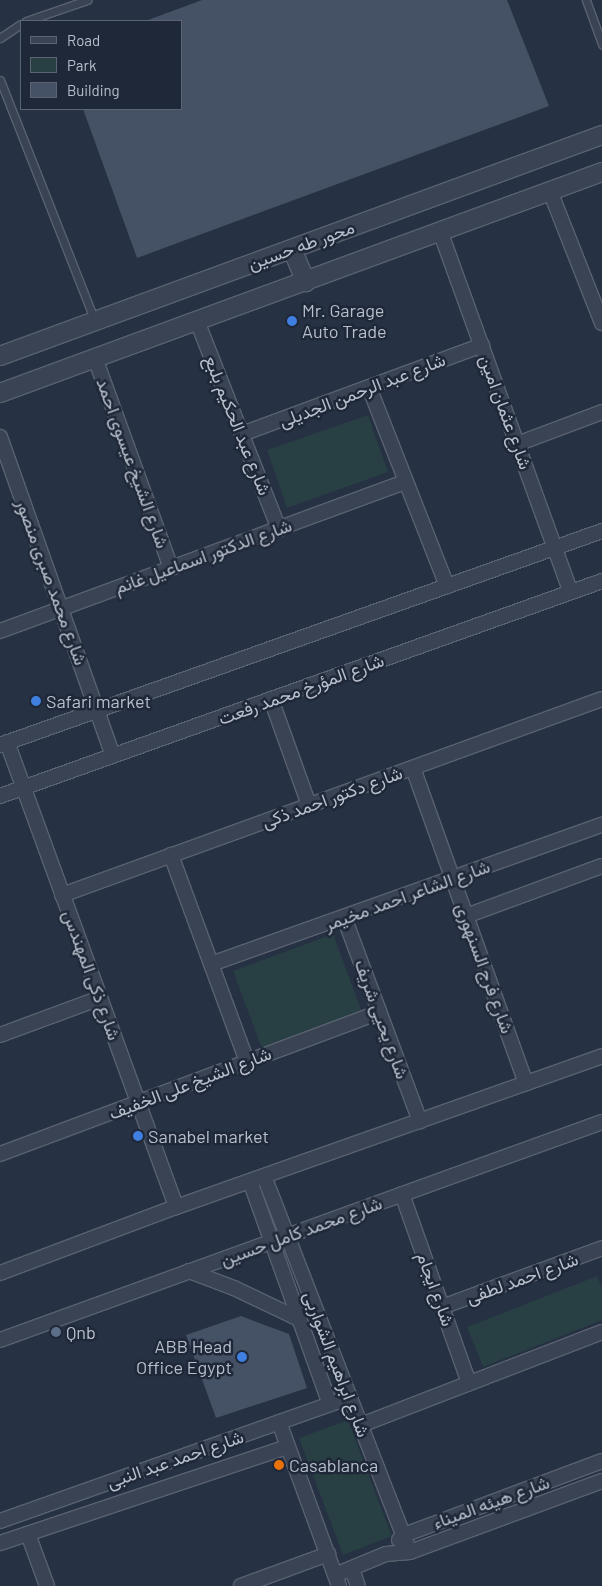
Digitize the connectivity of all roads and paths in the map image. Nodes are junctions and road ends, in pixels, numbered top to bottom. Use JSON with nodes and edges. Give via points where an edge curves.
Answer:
{"nodes":[{"id":1,"x":87,"y":0,"type":"edge"},
{"id":2,"x":586,"y":0,"type":"edge"},
{"id":3,"x":29,"y":20,"type":"edge"},
{"id":4,"x":20,"y":25,"type":"edge"},
{"id":5,"x":0,"y":38,"type":"edge"},
{"id":6,"x":602,"y":44,"type":"edge"},
{"id":7,"x":0,"y":80,"type":"edge"},
{"id":8,"x":602,"y":135,"type":"edge"},
{"id":9,"x":602,"y":172,"type":"edge"},
{"id":10,"x":550,"y":191,"type":"junction"},
{"id":11,"x":440,"y":231,"type":"junction"},
{"id":12,"x":292,"y":248,"type":"junction"},
{"id":13,"x":306,"y":282,"type":"junction"},
{"id":14,"x":599,"y":304,"type":"edge"},
{"id":15,"x":95,"y":321,"type":"junction"},
{"id":16,"x":197,"y":321,"type":"junction"},
{"id":17,"x":602,"y":323,"type":"edge"},
{"id":18,"x":482,"y":345,"type":"junction"},
{"id":19,"x":0,"y":356,"type":"edge"},
{"id":20,"x":95,"y":358,"type":"junction"},
{"id":21,"x":369,"y":387,"type":"junction"},
{"id":22,"x":0,"y":393,"type":"edge"},
{"id":23,"x":602,"y":412,"type":"edge"},
{"id":24,"x":242,"y":434,"type":"junction"},
{"id":25,"x":0,"y":437,"type":"edge"},
{"id":26,"x":518,"y":444,"type":"junction"},
{"id":27,"x":406,"y":482,"type":"junction"},
{"id":28,"x":279,"y":528,"type":"junction"},
{"id":29,"x":602,"y":531,"type":"edge"},
{"id":30,"x":555,"y":548,"type":"junction"},
{"id":31,"x":171,"y":568,"type":"junction"},
{"id":32,"x":602,"y":581,"type":"edge"},
{"id":33,"x":447,"y":586,"type":"junction"},
{"id":34,"x":571,"y":592,"type":"junction"},
{"id":35,"x":61,"y":609,"type":"junction"},
{"id":36,"x":0,"y":631,"type":"edge"},
{"id":37,"x":602,"y":699,"type":"edge"},
{"id":38,"x":271,"y":700,"type":"junction"},
{"id":39,"x":97,"y":710,"type":"junction"},
{"id":40,"x":4,"y":744,"type":"edge"},
{"id":41,"x":113,"y":756,"type":"junction"},
{"id":42,"x":413,"y":768,"type":"junction"},
{"id":43,"x":24,"y":788,"type":"junction"},
{"id":44,"x":0,"y":796,"type":"edge"},
{"id":45,"x":309,"y":805,"type":"junction"},
{"id":46,"x":602,"y":825,"type":"edge"},
{"id":47,"x":171,"y":855,"type":"junction"},
{"id":48,"x":602,"y":866,"type":"edge"},
{"id":49,"x":452,"y":878,"type":"junction"},
{"id":50,"x":62,"y":894,"type":"junction"},
{"id":51,"x":466,"y":916,"type":"junction"},
{"id":52,"x":344,"y":917,"type":"junction"},
{"id":53,"x":211,"y":964,"type":"junction"},
{"id":54,"x":100,"y":998,"type":"junction"},
{"id":55,"x":379,"y":1012,"type":"junction"},
{"id":56,"x":0,"y":1035,"type":"edge"},
{"id":57,"x":602,"y":1056,"type":"edge"},
{"id":58,"x":247,"y":1062,"type":"junction"},
{"id":59,"x":526,"y":1083,"type":"junction"},
{"id":60,"x":138,"y":1103,"type":"junction"},
{"id":61,"x":420,"y":1120,"type":"junction"},
{"id":62,"x":602,"y":1122,"type":"edge"},
{"id":63,"x":0,"y":1154,"type":"edge"},
{"id":64,"x":264,"y":1176,"type":"junction"},
{"id":65,"x":250,"y":1181,"type":"junction"},
{"id":66,"x":402,"y":1194,"type":"junction"},
{"id":67,"x":176,"y":1207,"type":"junction"},
{"id":68,"x":287,"y":1236,"type":"junction"},
{"id":69,"x":272,"y":1242,"type":"junction"},
{"id":70,"x":602,"y":1249,"type":"edge"},
{"id":71,"x":189,"y":1272,"type":"junction"},
{"id":72,"x":0,"y":1274,"type":"edge"},
{"id":73,"x":442,"y":1307,"type":"junction"},
{"id":74,"x":299,"y":1319,"type":"junction"},
{"id":75,"x":602,"y":1332,"type":"edge"},
{"id":76,"x":0,"y":1340,"type":"edge"},
{"id":77,"x":469,"y":1383,"type":"junction"},
{"id":78,"x":350,"y":1397,"type":"junction"},
{"id":79,"x":330,"y":1404,"type":"junction"},
{"id":80,"x":279,"y":1422,"type":"junction"},
{"id":81,"x":361,"y":1425,"type":"junction"},
{"id":82,"x":287,"y":1448,"type":"junction"},
{"id":83,"x":602,"y":1461,"type":"edge"},
{"id":84,"x":602,"y":1481,"type":"edge"},
{"id":85,"x":0,"y":1521,"type":"edge"},
{"id":86,"x":28,"y":1534,"type":"junction"},
{"id":87,"x":404,"y":1535,"type":"junction"},
{"id":88,"x":0,"y":1543,"type":"edge"},
{"id":89,"x":410,"y":1552,"type":"junction"},
{"id":90,"x":328,"y":1554,"type":"junction"},
{"id":91,"x":386,"y":1554,"type":"junction"},
{"id":92,"x":352,"y":1569,"type":"junction"},
{"id":93,"x":337,"y":1580,"type":"edge"},
{"id":94,"x":47,"y":1586,"type":"edge"},
{"id":95,"x":241,"y":1586,"type":"edge"},
{"id":96,"x":358,"y":1586,"type":"edge"}],
"edges":[{"from":1,"to":3,"type":"lane"},
{"from":2,"to":6,"type":"lane"},
{"from":4,"to":5,"type":"lane"},
{"from":7,"to":15,"type":"lane"},
{"from":8,"to":12,"type":"street","name":"محور طه حسين"},
{"from":9,"to":10,"type":"street","name":"محور طه حسين"},
{"from":10,"to":11,"type":"street","name":"محور طه حسين"},
{"from":10,"to":14,"type":"street"},
{"from":11,"to":13,"type":"street","name":"محور طه حسين"},
{"from":11,"to":18,"type":"street","name":"شارع عثمان امين"},
{"from":12,"to":13,"type":"street"},
{"from":12,"to":15,"type":"street","name":"محور طه حسين"},
{"from":13,"to":16,"type":"street","name":"محور طه حسين"},
{"from":14,"to":17,"type":"street"},
{"from":15,"to":19,"type":"street","name":"محور طه حسين"},
{"from":16,"to":20,"type":"street","name":"محور طه حسين"},
{"from":16,"to":24,"type":"street","name":"شارع عبد الحكيم بلبع"},
{"from":18,"to":21,"type":"street","name":"شارع عبد الرحمن الجديلى"},
{"from":18,"to":26,"type":"street","name":"شارع عثمان امين"},
{"from":20,"to":22,"type":"street","name":"محور طه حسين"},
{"from":20,"to":31,"type":"street","name":"شارع الشيخ عيسوى احمد"},
{"from":21,"to":24,"type":"street","name":"شارع عبد الرحمن الجديلى"},
{"from":21,"to":27,"type":"street"},
{"from":23,"to":26,"type":"street"},
{"from":24,"to":28,"type":"street","name":"شارع عبد الحكيم بلبع"},
{"from":25,"to":35,"type":"street","name":"شارع محمد صبرى منصور"},
{"from":26,"to":30,"type":"street","name":"شارع عثمان امين"},
{"from":27,"to":28,"type":"street","name":"شارع الدكتور اسماعيل غانم"},
{"from":27,"to":33,"type":"street"},
{"from":28,"to":31,"type":"street","name":"شارع الدكتور اسماعيل غانم"},
{"from":29,"to":30,"type":"street"},
{"from":30,"to":33,"type":"street"},
{"from":30,"to":34,"type":"street","name":"شارع عثمان امين"},
{"from":31,"to":35,"type":"street","name":"شارع الدكتور اسماعيل غانم"},
{"from":32,"to":34,"type":"street","name":"شارع المؤرخ محمد رفعت"},
{"from":33,"to":39,"type":"street"},
{"from":34,"to":38,"type":"street","name":"شارع المؤرخ محمد رفعت"},
{"from":35,"to":36,"type":"street","name":"شارع الدكتور اسماعيل غانم"},
{"from":35,"to":39,"type":"street","name":"شارع محمد صبرى منصور"},
{"from":37,"to":42,"type":"street","name":"شارع دكتور احمد ذكى"},
{"from":38,"to":41,"type":"street","name":"شارع المؤرخ محمد رفعت"},
{"from":38,"to":45,"type":"street"},
{"from":39,"to":40,"type":"street"},
{"from":39,"to":41,"type":"street","name":"شارع محمد صبرى منصور"},
{"from":40,"to":43,"type":"street","name":"شارع ذكى المهندس"},
{"from":41,"to":43,"type":"street","name":"شارع المؤرخ محمد رفعت"},
{"from":42,"to":45,"type":"street","name":"شارع دكتور احمد ذكى"},
{"from":42,"to":49,"type":"street","name":"شارع فرج السنهورى"},
{"from":43,"to":44,"type":"street","name":"شارع المؤرخ محمد رفعت"},
{"from":43,"to":50,"type":"street","name":"شارع ذكى المهندس"},
{"from":45,"to":47,"type":"street","name":"شارع دكتور احمد ذكى"},
{"from":46,"to":49,"type":"street","name":"شارع الشاعر احمد مخيمر"},
{"from":47,"to":50,"type":"street","name":"شارع دكتور احمد ذكى"},
{"from":47,"to":53,"type":"street"},
{"from":48,"to":51,"type":"street"},
{"from":49,"to":51,"type":"street","name":"شارع فرج السنهورى"},
{"from":49,"to":52,"type":"street","name":"شارع الشاعر احمد مخيمر"},
{"from":50,"to":54,"type":"street","name":"شارع ذكى المهندس"},
{"from":51,"to":59,"type":"street","name":"شارع فرج السنهورى"},
{"from":52,"to":53,"type":"street","name":"شارع الشاعر احمد مخيمر"},
{"from":52,"to":55,"type":"street","name":"شارع يحيى شريف"},
{"from":53,"to":58,"type":"street"},
{"from":54,"to":56,"type":"street"},
{"from":54,"to":60,"type":"street","name":"شارع ذكى المهندس"},
{"from":55,"to":58,"type":"street","name":"شارع الشيخ على الخفيف"},
{"from":55,"to":61,"type":"street","name":"شارع يحيى شريف"},
{"from":57,"to":59,"type":"street"},
{"from":58,"to":60,"type":"street","name":"شارع الشيخ على الخفيف"},
{"from":59,"to":61,"type":"street"},
{"from":60,"to":63,"type":"street","name":"شارع الشيخ على الخفيف"},
{"from":60,"to":67,"type":"street","name":"شارع ذكى المهندس"},
{"from":61,"to":64,"type":"street"},
{"from":62,"to":66,"type":"street","name":"شارع محمد كامل حسين"},
{"from":64,"to":65,"type":"street"},
{"from":64,"to":68,"type":"street","name":"شارع ابراهيم الشواربى"},
{"from":65,"to":67,"type":"street"},
{"from":65,"to":69,"type":"street","name":"شارع ابراهيم الشواربى"},
{"from":66,"to":68,"type":"street","name":"شارع محمد كامل حسين"},
{"from":66,"to":73,"type":"street","name":"شارع ايجام"},
{"from":67,"to":72,"type":"street"},
{"from":68,"to":69,"type":"street","name":"شارع محمد كامل حسين"},
{"from":68,"to":78,"type":"street","name":"شارع ابراهيم الشواربى"},
{"from":69,"to":71,"type":"street","name":"شارع محمد كامل حسين"},
{"from":69,"to":74,"type":"street","name":"شارع ابراهيم الشواربى"},
{"from":70,"to":73,"type":"street","name":"شارع احمد لطفى"},
{"from":71,"to":74,"type":"street","via":[[234,1288]]},
{"from":71,"to":76,"type":"street","name":"شارع محمد كامل حسين"},
{"from":73,"to":77,"type":"street","name":"شارع ايجام"},
{"from":74,"to":79,"type":"street","name":"شارع ابراهيم الشواربى"},
{"from":75,"to":77,"type":"street"},
{"from":77,"to":81,"type":"street"},
{"from":78,"to":79,"type":"street","name":"شارع احمد عبد النبى"},
{"from":78,"to":81,"type":"street","name":"شارع ابراهيم الشواربى"},
{"from":79,"to":80,"type":"street","name":"شارع احمد عبد النبى"},
{"from":80,"to":82,"type":"street"},
{"from":80,"to":85,"type":"street","name":"شارع احمد عبد النبى"},
{"from":81,"to":87,"type":"street","name":"شارع ابراهيم الشواربى"},
{"from":82,"to":86,"type":"street","name":"شارع احمد عبد النبى"},
{"from":82,"to":90,"type":"street"},
{"from":83,"to":87,"type":"street","name":"شارع هيئه الميناء"},
{"from":84,"to":89,"type":"street","name":"شارع هيئه الميناء"},
{"from":86,"to":88,"type":"street","name":"شارع احمد عبد النبى"},
{"from":86,"to":94,"type":"street"},
{"from":87,"to":89,"type":"street","name":"شارع ابراهيم الشواربى"},
{"from":87,"to":91,"type":"street","name":"شارع هيئه الميناء"},
{"from":89,"to":91,"type":"street","name":"شارع هيئه الميناء"},
{"from":90,"to":93,"type":"street"},
{"from":90,"to":95,"type":"street"},
{"from":91,"to":92,"type":"street","name":"شارع هيئه الميناء"},
{"from":92,"to":93,"type":"street","name":"شارع هيئه الميناء"},
{"from":92,"to":96,"type":"street"}]}
